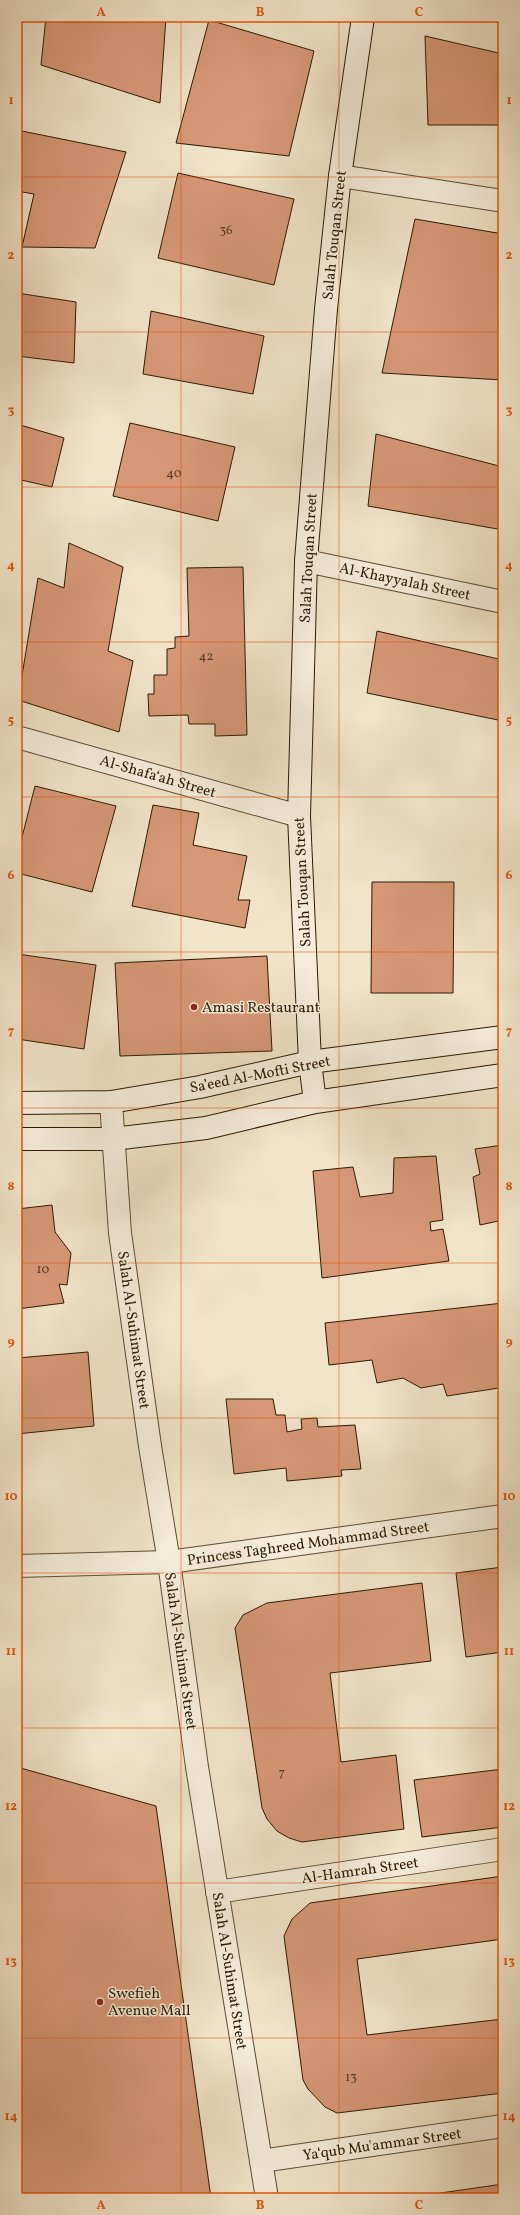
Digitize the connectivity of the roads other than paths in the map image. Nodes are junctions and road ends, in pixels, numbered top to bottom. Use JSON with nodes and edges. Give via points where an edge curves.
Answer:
{"nodes":[{"id":1,"x":363,"y":17,"type":"edge"},
{"id":2,"x":340,"y":176,"type":"junction"},
{"id":3,"x":503,"y":202,"type":"edge"},
{"id":4,"x":306,"y":561,"type":"junction"},
{"id":5,"x":503,"y":602,"type":"edge"},
{"id":6,"x":17,"y":737,"type":"edge"},
{"id":7,"x":299,"y":816,"type":"junction"},
{"id":8,"x":503,"y":1037,"type":"edge"},
{"id":9,"x":310,"y":1062,"type":"junction"},
{"id":10,"x":503,"y":1075,"type":"edge"},
{"id":11,"x":111,"y":1102,"type":"junction"},
{"id":12,"x":315,"y":1102,"type":"junction"},
{"id":13,"x":17,"y":1103,"type":"edge"},
{"id":14,"x":17,"y":1139,"type":"edge"},
{"id":15,"x":113,"y":1139,"type":"junction"},
{"id":16,"x":503,"y":1516,"type":"edge"},
{"id":17,"x":169,"y":1562,"type":"junction"},
{"id":18,"x":17,"y":1566,"type":"edge"},
{"id":19,"x":503,"y":1849,"type":"edge"},
{"id":20,"x":217,"y":1892,"type":"junction"},
{"id":21,"x":503,"y":2126,"type":"edge"},
{"id":22,"x":262,"y":2161,"type":"junction"},
{"id":23,"x":267,"y":2198,"type":"edge"}],
"edges":[{"from":1,"to":2,"type":"street","name":"Salah Touqan Street"},
{"from":2,"to":3,"type":"street"},
{"from":2,"to":4,"type":"street","name":"Salah Touqan Street","via":[[326,309]]},
{"from":4,"to":5,"type":"street","name":"Al-Khayyalah Street"},
{"from":4,"to":7,"type":"street","name":"Salah Touqan Street"},
{"from":6,"to":7,"type":"street","name":"Al-Shafa‘ah Street"},
{"from":7,"to":9,"type":"street","name":"Salah Touqan Street"},
{"from":8,"to":9,"type":"street","name":"Sa’eed Al-Mofti Street"},
{"from":9,"to":11,"type":"street","name":"Sa’eed Al-Mofti Street"},
{"from":9,"to":12,"type":"street","name":"Salah Touqan Street"},
{"from":10,"to":12,"type":"street"},
{"from":11,"to":13,"type":"street","name":"Sa’eed Al-Mofti Street"},
{"from":11,"to":15,"type":"street","name":"Salah Al-Suhimat Street"},
{"from":12,"to":15,"type":"street","via":[[206,1128]]},
{"from":14,"to":15,"type":"street"},
{"from":15,"to":17,"type":"street","name":"Salah Al-Suhimat Street","via":[[120,1233]]},
{"from":16,"to":17,"type":"street","name":"Princess Taghreed Mohammad Street"},
{"from":17,"to":18,"type":"street","name":"Princess Taghreed Mohammad Street"},
{"from":17,"to":20,"type":"street","name":"Salah Al-Suhimat Street"},
{"from":19,"to":20,"type":"street","name":"Al-Hamrah Street"},
{"from":20,"to":22,"type":"street","name":"Salah Al-Suhimat Street"},
{"from":21,"to":22,"type":"street","name":"Ya‘qub Mu'ammar Street"},
{"from":22,"to":23,"type":"street","name":"Salah Al-Suhimat Street"}]}
